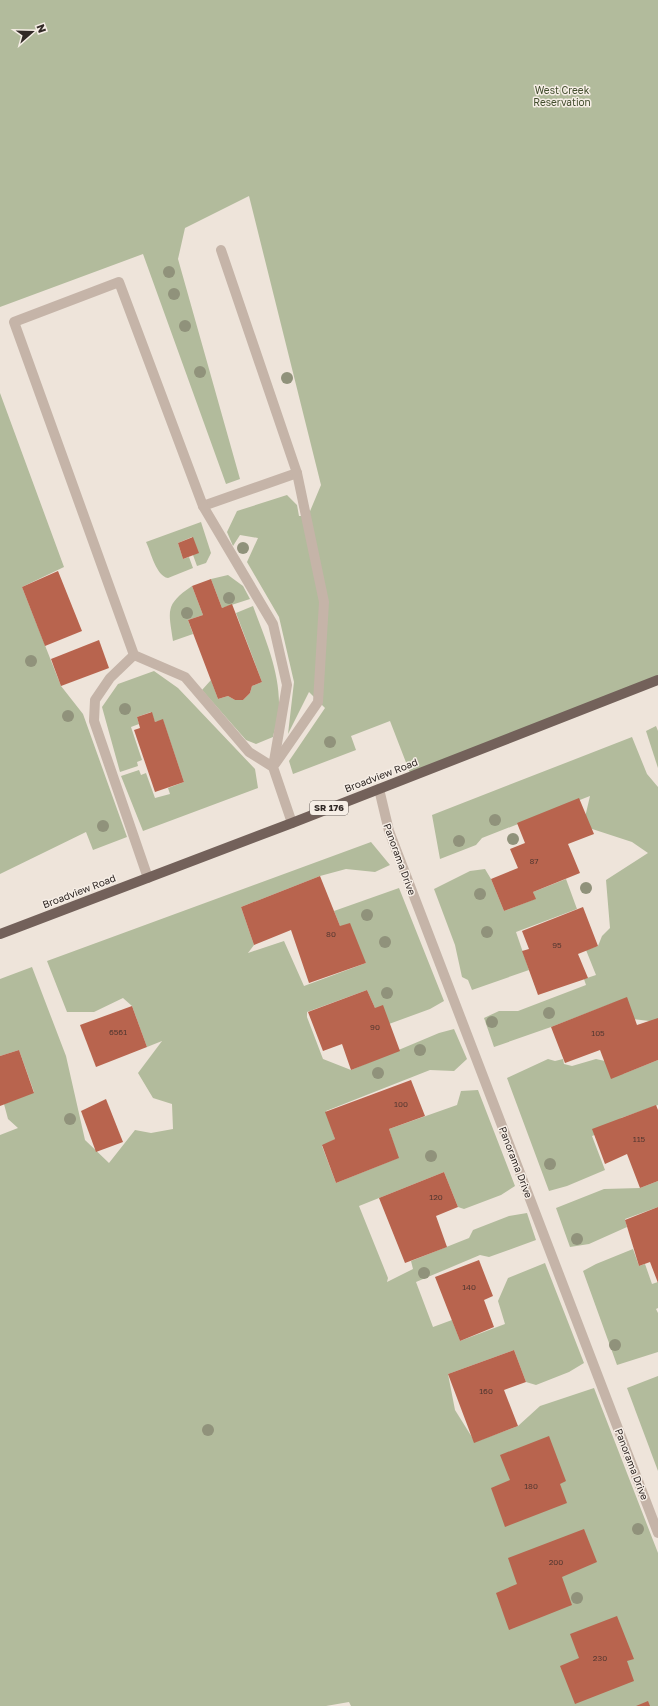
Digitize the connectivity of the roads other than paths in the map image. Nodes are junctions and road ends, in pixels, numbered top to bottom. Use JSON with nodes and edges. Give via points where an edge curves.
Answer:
{"nodes":[{"id":1,"x":221,"y":250,"type":"dead end"},
{"id":2,"x":297,"y":473,"type":"junction"},
{"id":3,"x":203,"y":506,"type":"junction"},
{"id":4,"x":134,"y":655,"type":"junction"},
{"id":5,"x":658,"y":680,"type":"edge"},
{"id":6,"x":273,"y":767,"type":"junction"},
{"id":7,"x":379,"y":788,"type":"junction"},
{"id":8,"x":292,"y":823,"type":"junction"},
{"id":9,"x":148,"y":878,"type":"junction"},
{"id":10,"x":0,"y":934,"type":"edge"},
{"id":11,"x":658,"y":1533,"type":"edge"}],
"edges":[{"from":1,"to":2,"type":"street"},
{"from":2,"to":3,"type":"street"},
{"from":2,"to":6,"type":"street","via":[[324,602],[318,702]]},
{"from":3,"to":4,"type":"street","via":[[119,282],[14,322]]},
{"from":3,"to":6,"type":"street","via":[[273,624],[287,685]]},
{"from":4,"to":6,"type":"street","via":[[185,677],[249,752]]},
{"from":4,"to":9,"type":"street","via":[[110,678],[95,700],[94,721]]},
{"from":5,"to":7,"type":"main road","name":"Broadview Road","number":"SR 176"},
{"from":6,"to":8,"type":"street"},
{"from":7,"to":8,"type":"main road","name":"Broadview Road","number":"SR 176"},
{"from":7,"to":11,"type":"street","name":"Panorama Drive","via":[[389,831]]},
{"from":8,"to":9,"type":"main road","name":"Broadview Road","number":"SR 176"},
{"from":9,"to":10,"type":"main road","name":"Broadview Road","number":"SR 176"}]}
